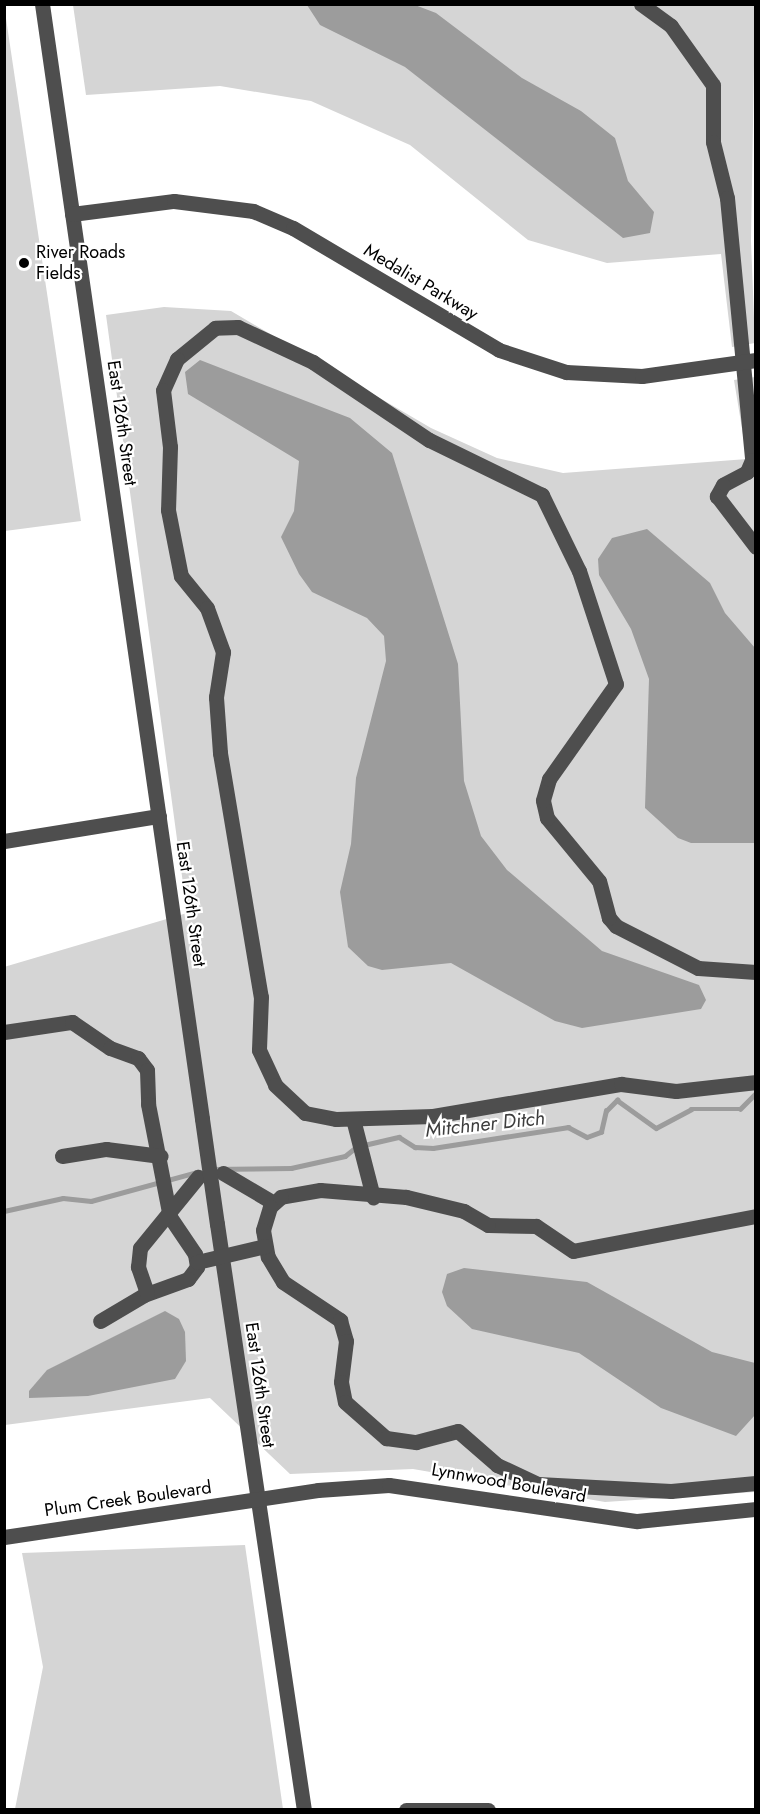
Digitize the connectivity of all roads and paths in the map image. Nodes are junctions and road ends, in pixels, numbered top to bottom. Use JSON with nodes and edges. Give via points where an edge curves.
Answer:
{"nodes":[{"id":1,"x":42,"y":4,"type":"edge"},
{"id":2,"x":641,"y":4,"type":"edge"},
{"id":3,"x":72,"y":214,"type":"junction"},
{"id":4,"x":748,"y":361,"type":"edge"},
{"id":5,"x":756,"y":547,"type":"edge"},
{"id":6,"x":159,"y":816,"type":"junction"},
{"id":7,"x":4,"y":841,"type":"edge"},
{"id":8,"x":756,"y":972,"type":"edge"},
{"id":9,"x":4,"y":1032,"type":"edge"},
{"id":10,"x":756,"y":1082,"type":"edge"},
{"id":11,"x":353,"y":1119,"type":"junction"},
{"id":12,"x":360,"y":1152,"type":"junction"},
{"id":13,"x":62,"y":1156,"type":"dead end"},
{"id":14,"x":160,"y":1156,"type":"junction"},
{"id":15,"x":223,"y":1173,"type":"dead end"},
{"id":16,"x":198,"y":1177,"type":"dead end"},
{"id":17,"x":341,"y":1193,"type":"junction"},
{"id":18,"x":373,"y":1197,"type":"junction"},
{"id":19,"x":274,"y":1203,"type":"junction"},
{"id":20,"x":168,"y":1209,"type":"junction"},
{"id":21,"x":756,"y":1216,"type":"edge"},
{"id":22,"x":265,"y":1246,"type":"junction"},
{"id":23,"x":222,"y":1254,"type":"junction"},
{"id":24,"x":197,"y":1262,"type":"junction"},
{"id":25,"x":147,"y":1293,"type":"junction"},
{"id":26,"x":100,"y":1321,"type":"dead end"},
{"id":27,"x":756,"y":1483,"type":"edge"},
{"id":28,"x":257,"y":1499,"type":"junction"},
{"id":29,"x":756,"y":1509,"type":"edge"},
{"id":30,"x":4,"y":1537,"type":"edge"},
{"id":31,"x":304,"y":1809,"type":"edge"},
{"id":32,"x":406,"y":1809,"type":"edge"},
{"id":33,"x":488,"y":1809,"type":"edge"}],
"edges":[{"from":1,"to":3,"type":"street","name":"East 126th Street"},
{"from":2,"to":4,"type":"street","via":[[671,26],[713,85],[712,142],[727,198]]},
{"from":3,"to":4,"type":"street","name":"Medalist Parkway","via":[[174,201],[253,211],[293,228],[499,350],[566,372],[642,376]]},
{"from":3,"to":6,"type":"street","name":"East 126th Street"},
{"from":4,"to":5,"type":"street","via":[[752,460],[747,472],[723,485],[717,496]]},
{"from":6,"to":7,"type":"street"},
{"from":6,"to":23,"type":"street","name":"East 126th Street","bridge":true},
{"from":8,"to":11,"type":"street","via":[[706,970],[616,926],[606,912],[602,886],[547,818],[543,800],[549,779],[616,684],[579,571],[542,495],[429,440],[313,362],[237,327],[220,326],[177,359],[165,378],[170,525],[181,576],[207,608],[223,652],[216,697],[220,753],[261,997],[261,1056],[275,1085],[298,1109],[325,1118]]},
{"from":9,"to":14,"type":"street","via":[[66,1021],[138,1058],[148,1076],[148,1104]]},
{"from":10,"to":11,"type":"street","via":[[676,1091],[614,1084],[433,1116]]},
{"from":11,"to":12,"type":"street"},
{"from":12,"to":17,"type":"street"},
{"from":12,"to":18,"type":"street"},
{"from":13,"to":14,"type":"street","via":[[106,1149]]},
{"from":14,"to":20,"type":"street"},
{"from":15,"to":19,"type":"street"},
{"from":16,"to":20,"type":"street"},
{"from":17,"to":18,"type":"street"},
{"from":17,"to":19,"type":"street","via":[[299,1192]]},
{"from":18,"to":21,"type":"street","via":[[413,1198],[464,1211],[495,1226],[536,1226],[573,1251]]},
{"from":19,"to":22,"type":"street","via":[[264,1222]]},
{"from":20,"to":24,"type":"street"},
{"from":20,"to":25,"type":"street","via":[[138,1254]]},
{"from":22,"to":23,"type":"street"},
{"from":22,"to":27,"type":"street","via":[[283,1282],[340,1320],[346,1341],[341,1382],[345,1402],[386,1438],[416,1442],[458,1431],[497,1465],[537,1484],[671,1491]]},
{"from":23,"to":24,"type":"street"},
{"from":23,"to":28,"type":"street","name":"East 126th Street"},
{"from":24,"to":25,"type":"street","via":[[188,1279]]},
{"from":25,"to":26,"type":"street"},
{"from":28,"to":29,"type":"street","name":"Lynnwood Boulevard","via":[[389,1485],[637,1521]]},
{"from":28,"to":30,"type":"street","name":"Plum Creek Boulevard"},
{"from":28,"to":31,"type":"street","name":"East 126th Street"},
{"from":32,"to":33,"type":"street"}]}
